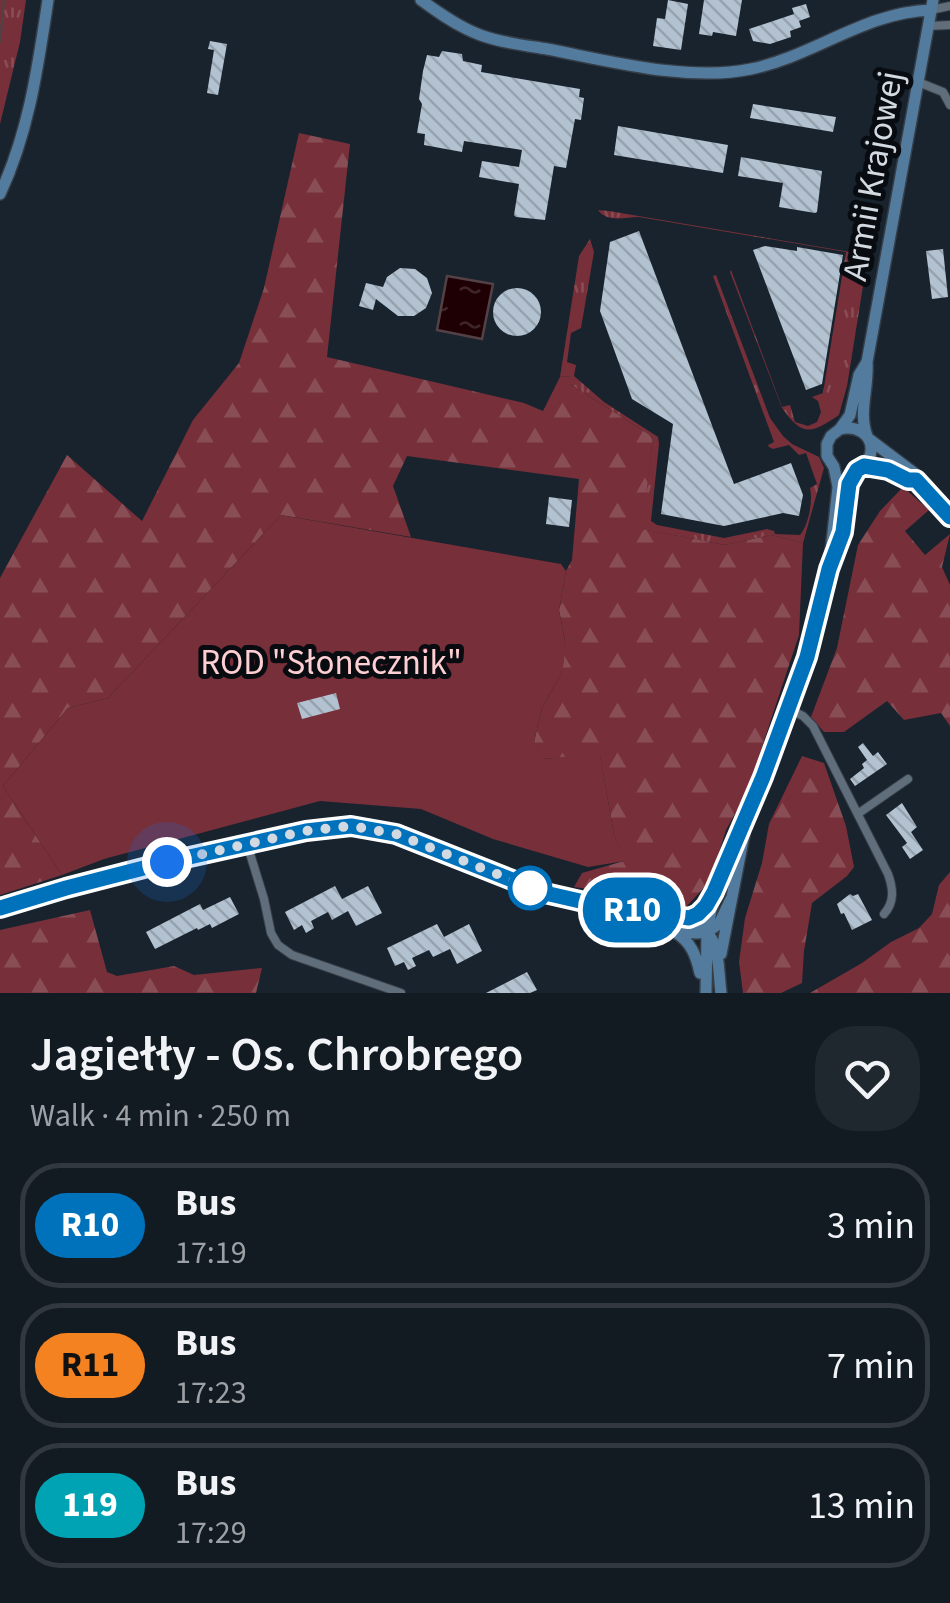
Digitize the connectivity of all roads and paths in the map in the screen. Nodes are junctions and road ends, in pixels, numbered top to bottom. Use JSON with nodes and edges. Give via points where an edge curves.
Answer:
{"nodes":[{"id":1,"x":48,"y":0,"type":"edge"},
{"id":2,"x":421,"y":0,"type":"edge"},
{"id":3,"x":932,"y":5,"type":"edge"},
{"id":4,"x":950,"y":6,"type":"edge"},
{"id":5,"x":950,"y":25,"type":"edge"},
{"id":6,"x":928,"y":26,"type":"junction"},
{"id":7,"x":918,"y":82,"type":"junction"},
{"id":8,"x":950,"y":106,"type":"edge"},
{"id":9,"x":0,"y":194,"type":"edge"},
{"id":10,"x":867,"y":362,"type":"junction"},
{"id":11,"x":840,"y":429,"type":"junction"},
{"id":12,"x":868,"y":438,"type":"junction"},
{"id":13,"x":834,"y":466,"type":"junction"},
{"id":14,"x":861,"y":468,"type":"junction"},
{"id":15,"x":916,"y":480,"type":"junction"},
{"id":16,"x":950,"y":517,"type":"edge"},
{"id":17,"x":829,"y":569,"type":"junction"},
{"id":18,"x":789,"y":710,"type":"junction"},
{"id":19,"x":908,"y":779,"type":"dead end"},
{"id":20,"x":750,"y":811,"type":"junction"},
{"id":21,"x":859,"y":813,"type":"junction"},
{"id":22,"x":247,"y":844,"type":"junction"},
{"id":23,"x":714,"y":892,"type":"junction"},
{"id":24,"x":545,"y":893,"type":"junction"},
{"id":25,"x":731,"y":899,"type":"junction"},
{"id":26,"x":0,"y":908,"type":"edge"},
{"id":27,"x":884,"y":914,"type":"dead end"},
{"id":28,"x":689,"y":918,"type":"junction"},
{"id":29,"x":674,"y":932,"type":"junction"},
{"id":30,"x":706,"y":932,"type":"junction"},
{"id":31,"x":718,"y":970,"type":"junction"},
{"id":32,"x":400,"y":993,"type":"edge"},
{"id":33,"x":705,"y":993,"type":"edge"},
{"id":34,"x":721,"y":993,"type":"edge"}],
"edges":[{"from":1,"to":9,"type":"street","via":[[34,94]]},
{"from":2,"to":3,"type":"street","via":[[476,34],[652,68],[708,72],[753,69]]},
{"from":3,"to":4,"type":"street"},
{"from":3,"to":6,"type":"street","name":"Armii Krajowej"},
{"from":5,"to":6,"type":"street"},
{"from":6,"to":7,"type":"street","name":"Armii Krajowej"},
{"from":7,"to":8,"type":"street","via":[[944,92]]},
{"from":7,"to":10,"type":"street","name":"Armii Krajowej"},
{"from":10,"to":11,"type":"street","name":"Armii Krajowej"},
{"from":10,"to":12,"type":"street","name":"Armii Krajowej","via":[[862,422]]},
{"from":11,"to":12,"type":"street","via":[[853,427]]},
{"from":11,"to":13,"type":"street","via":[[826,446]]},
{"from":12,"to":14,"type":"street","via":[[871,452]]},
{"from":12,"to":15,"type":"street"},
{"from":13,"to":14,"type":"street","via":[[845,472]]},
{"from":13,"to":17,"type":"street","via":[[838,487]]},
{"from":14,"to":15,"type":"street"},
{"from":14,"to":17,"type":"street","via":[[849,484],[843,532]]},
{"from":15,"to":16,"type":"street"},
{"from":17,"to":18,"type":"street"},
{"from":18,"to":20,"type":"street"},
{"from":18,"to":21,"type":"street","via":[[813,726]]},
{"from":19,"to":21,"type":"street"},
{"from":20,"to":23,"type":"street"},
{"from":20,"to":25,"type":"street"},
{"from":21,"to":27,"type":"street","via":[[892,884],[892,904]]},
{"from":22,"to":24,"type":"street","via":[[306,831],[370,828]]},
{"from":22,"to":26,"type":"street"},
{"from":22,"to":32,"type":"street","via":[[278,945]]},
{"from":23,"to":28,"type":"street"},
{"from":23,"to":30,"type":"street"},
{"from":24,"to":28,"type":"street"},
{"from":24,"to":29,"type":"street"},
{"from":25,"to":30,"type":"street","via":[[719,924]]},
{"from":25,"to":31,"type":"street"},
{"from":28,"to":30,"type":"street"},
{"from":29,"to":30,"type":"street"},
{"from":29,"to":33,"type":"street","via":[[694,952]]},
{"from":30,"to":31,"type":"street","via":[[714,939]]},
{"from":30,"to":33,"type":"street"},
{"from":31,"to":34,"type":"street"}]}
